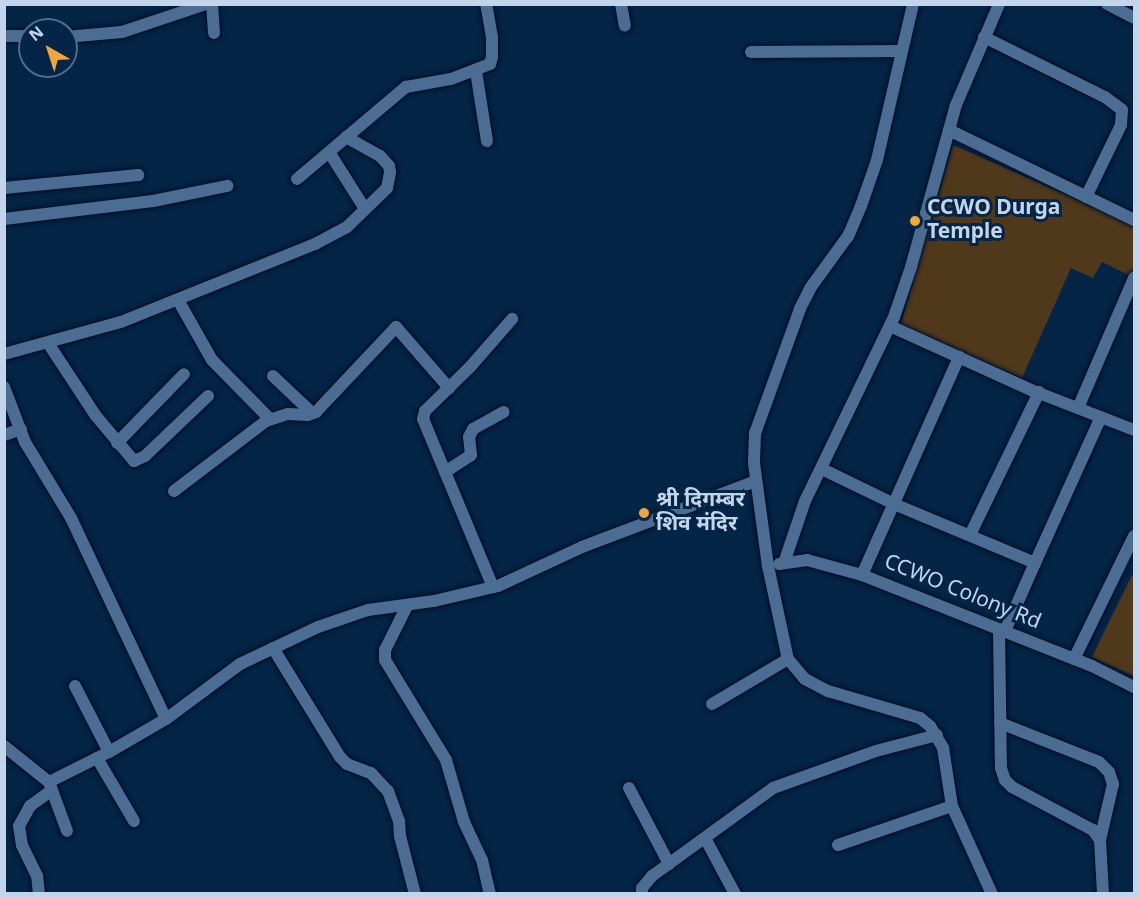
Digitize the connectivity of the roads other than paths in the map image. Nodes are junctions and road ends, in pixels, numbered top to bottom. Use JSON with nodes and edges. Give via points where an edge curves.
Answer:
{"nodes":[{"id":1,"x":206,"y":4,"type":"edge"},
{"id":2,"x":212,"y":4,"type":"edge"},
{"id":3,"x":486,"y":4,"type":"edge"},
{"id":4,"x":621,"y":4,"type":"edge"},
{"id":5,"x":913,"y":4,"type":"edge"},
{"id":6,"x":999,"y":4,"type":"edge"},
{"id":7,"x":1107,"y":4,"type":"edge"},
{"id":8,"x":1134,"y":18,"type":"edge"},
{"id":9,"x":625,"y":26,"type":"dead end"},
{"id":10,"x":214,"y":33,"type":"dead end"},
{"id":11,"x":78,"y":36,"type":"edge"},
{"id":12,"x":984,"y":37,"type":"junction"},
{"id":13,"x":901,"y":51,"type":"junction"},
{"id":14,"x":751,"y":52,"type":"dead end"},
{"id":15,"x":476,"y":71,"type":"junction"},
{"id":16,"x":949,"y":130,"type":"junction"},
{"id":17,"x":346,"y":137,"type":"junction"},
{"id":18,"x":486,"y":141,"type":"dead end"},
{"id":19,"x":329,"y":152,"type":"junction"},
{"id":20,"x":138,"y":175,"type":"dead end"},
{"id":21,"x":297,"y":179,"type":"dead end"},
{"id":22,"x":228,"y":186,"type":"dead end"},
{"id":23,"x":4,"y":188,"type":"edge"},
{"id":24,"x":1086,"y":197,"type":"junction"},
{"id":25,"x":365,"y":209,"type":"junction"},
{"id":26,"x":4,"y":219,"type":"edge"},
{"id":27,"x":1134,"y":220,"type":"edge"},
{"id":28,"x":1134,"y":278,"type":"edge"},
{"id":29,"x":178,"y":300,"type":"junction"},
{"id":30,"x":512,"y":318,"type":"dead end"},
{"id":31,"x":890,"y":326,"type":"junction"},
{"id":32,"x":48,"y":343,"type":"junction"},
{"id":33,"x":4,"y":354,"type":"edge"},
{"id":34,"x":959,"y":357,"type":"junction"},
{"id":35,"x":184,"y":374,"type":"dead end"},
{"id":36,"x":273,"y":376,"type":"dead end"},
{"id":37,"x":4,"y":387,"type":"edge"},
{"id":38,"x":449,"y":388,"type":"junction"},
{"id":39,"x":1039,"y":393,"type":"junction"},
{"id":40,"x":208,"y":396,"type":"dead end"},
{"id":41,"x":1078,"y":408,"type":"junction"},
{"id":42,"x":504,"y":412,"type":"dead end"},
{"id":43,"x":312,"y":413,"type":"junction"},
{"id":44,"x":1101,"y":417,"type":"junction"},
{"id":45,"x":270,"y":419,"type":"junction"},
{"id":46,"x":21,"y":429,"type":"junction"},
{"id":47,"x":1134,"y":430,"type":"edge"},
{"id":48,"x":4,"y":435,"type":"edge"},
{"id":49,"x":117,"y":443,"type":"junction"},
{"id":50,"x":822,"y":469,"type":"junction"},
{"id":51,"x":445,"y":472,"type":"junction"},
{"id":52,"x":756,"y":482,"type":"junction"},
{"id":53,"x":174,"y":491,"type":"dead end"},
{"id":54,"x":894,"y":504,"type":"junction"},
{"id":55,"x":970,"y":535,"type":"junction"},
{"id":56,"x":1134,"y":536,"type":"edge"},
{"id":57,"x":1131,"y":554,"type":"edge"},
{"id":58,"x":784,"y":563,"type":"junction"},
{"id":59,"x":1035,"y":563,"type":"junction"},
{"id":60,"x":768,"y":566,"type":"junction"},
{"id":61,"x":862,"y":575,"type":"junction"},
{"id":62,"x":493,"y":587,"type":"junction"},
{"id":63,"x":407,"y":606,"type":"junction"},
{"id":64,"x":1002,"y":630,"type":"junction"},
{"id":65,"x":273,"y":648,"type":"junction"},
{"id":66,"x":788,"y":659,"type":"junction"},
{"id":67,"x":1074,"y":659,"type":"junction"},
{"id":68,"x":75,"y":686,"type":"dead end"},
{"id":69,"x":1134,"y":687,"type":"edge"},
{"id":70,"x":712,"y":704,"type":"dead end"},
{"id":71,"x":166,"y":719,"type":"junction"},
{"id":72,"x":1000,"y":723,"type":"junction"},
{"id":73,"x":937,"y":735,"type":"junction"},
{"id":74,"x":4,"y":746,"type":"edge"},
{"id":75,"x":109,"y":752,"type":"junction"},
{"id":76,"x":97,"y":758,"type":"junction"},
{"id":77,"x":50,"y":786,"type":"junction"},
{"id":78,"x":629,"y":788,"type":"dead end"},
{"id":79,"x":952,"y":806,"type":"junction"},
{"id":80,"x":134,"y":821,"type":"dead end"},
{"id":81,"x":67,"y":831,"type":"dead end"},
{"id":82,"x":705,"y":838,"type":"junction"},
{"id":83,"x":1100,"y":840,"type":"junction"},
{"id":84,"x":838,"y":845,"type":"dead end"},
{"id":85,"x":669,"y":864,"type":"junction"},
{"id":86,"x":39,"y":894,"type":"edge"},
{"id":87,"x":415,"y":894,"type":"edge"},
{"id":88,"x":490,"y":894,"type":"edge"},
{"id":89,"x":642,"y":894,"type":"edge"},
{"id":90,"x":735,"y":894,"type":"edge"},
{"id":91,"x":992,"y":894,"type":"edge"},
{"id":92,"x":1103,"y":894,"type":"edge"}],
"edges":[{"from":1,"to":11,"type":"street","via":[[122,32]]},
{"from":2,"to":10,"type":"street"},
{"from":3,"to":15,"type":"street","via":[[492,57]]},
{"from":4,"to":9,"type":"street"},
{"from":5,"to":13,"type":"street"},
{"from":6,"to":12,"type":"street"},
{"from":7,"to":8,"type":"street"},
{"from":12,"to":16,"type":"street"},
{"from":12,"to":24,"type":"street","via":[[1105,97],[1122,110],[1121,125]]},
{"from":13,"to":14,"type":"street"},
{"from":13,"to":52,"type":"street","via":[[877,160],[861,206],[848,236],[800,309],[759,422],[754,443]]},
{"from":15,"to":17,"type":"street","via":[[406,87]]},
{"from":15,"to":18,"type":"street"},
{"from":16,"to":24,"type":"street"},
{"from":16,"to":31,"type":"street","via":[[911,267]]},
{"from":17,"to":19,"type":"street"},
{"from":17,"to":25,"type":"street","via":[[390,166],[387,188]]},
{"from":19,"to":21,"type":"street"},
{"from":19,"to":25,"type":"street"},
{"from":20,"to":23,"type":"street"},
{"from":22,"to":26,"type":"street","via":[[153,201]]},
{"from":24,"to":27,"type":"street"},
{"from":25,"to":29,"type":"street","via":[[347,227],[315,244]]},
{"from":28,"to":41,"type":"street"},
{"from":29,"to":32,"type":"street"},
{"from":29,"to":45,"type":"street","via":[[212,360]]},
{"from":30,"to":38,"type":"street"},
{"from":31,"to":34,"type":"street"},
{"from":31,"to":50,"type":"street"},
{"from":32,"to":33,"type":"street"},
{"from":32,"to":49,"type":"street"},
{"from":34,"to":39,"type":"street"},
{"from":34,"to":54,"type":"street"},
{"from":35,"to":49,"type":"street"},
{"from":36,"to":43,"type":"street"},
{"from":37,"to":46,"type":"street"},
{"from":38,"to":43,"type":"street","via":[[396,327]]},
{"from":38,"to":51,"type":"street","via":[[425,411],[423,419]]},
{"from":39,"to":41,"type":"street"},
{"from":39,"to":55,"type":"street"},
{"from":40,"to":49,"type":"street","via":[[139,460],[129,458]]},
{"from":41,"to":44,"type":"street"},
{"from":42,"to":51,"type":"street","via":[[473,429],[469,437],[471,455]]},
{"from":43,"to":45,"type":"street"},
{"from":44,"to":47,"type":"street"},
{"from":44,"to":59,"type":"street"},
{"from":45,"to":53,"type":"street"},
{"from":46,"to":48,"type":"street"},
{"from":46,"to":71,"type":"street","via":[[36,463],[71,518]]},
{"from":50,"to":54,"type":"street"},
{"from":50,"to":58,"type":"street","via":[[805,501]]},
{"from":51,"to":62,"type":"street"},
{"from":52,"to":60,"type":"street"},
{"from":52,"to":62,"type":"street","via":[[590,543]]},
{"from":54,"to":55,"type":"street"},
{"from":54,"to":61,"type":"street"},
{"from":55,"to":59,"type":"street"},
{"from":56,"to":57,"type":"street"},
{"from":57,"to":67,"type":"street"},
{"from":58,"to":60,"type":"street","name":"CCWO Colony Rd"},
{"from":58,"to":61,"type":"street","name":"CCWO Colony Rd","via":[[807,560]]},
{"from":59,"to":64,"type":"street"},
{"from":60,"to":66,"type":"street"},
{"from":61,"to":64,"type":"street","name":"CCWO Colony Rd"},
{"from":62,"to":63,"type":"street"},
{"from":63,"to":65,"type":"street","via":[[368,610]]},
{"from":63,"to":88,"type":"street","via":[[385,650],[385,660],[446,760],[466,828],[482,860]]},
{"from":64,"to":67,"type":"street","name":"CCWO Colony Rd"},
{"from":64,"to":72,"type":"street"},
{"from":65,"to":71,"type":"street","via":[[240,664]]},
{"from":65,"to":87,"type":"street","via":[[340,757],[347,764],[371,773],[388,791],[399,821]]},
{"from":66,"to":70,"type":"street"},
{"from":66,"to":73,"type":"street","via":[[805,679],[828,691],[920,718]]},
{"from":67,"to":69,"type":"street","name":"CCWO Colony Rd"},
{"from":68,"to":75,"type":"street"},
{"from":71,"to":75,"type":"street"},
{"from":72,"to":83,"type":"street","via":[[1005,780],[1084,822]]},
{"from":72,"to":83,"type":"street","via":[[1099,762],[1109,772],[1113,784]]},
{"from":73,"to":79,"type":"street","via":[[943,748]]},
{"from":73,"to":82,"type":"street","via":[[783,783]]},
{"from":74,"to":77,"type":"street"},
{"from":75,"to":76,"type":"street"},
{"from":76,"to":77,"type":"street"},
{"from":76,"to":80,"type":"street"},
{"from":77,"to":81,"type":"street"},
{"from":77,"to":86,"type":"street","via":[[30,806],[19,826]]},
{"from":78,"to":85,"type":"street"},
{"from":79,"to":84,"type":"street"},
{"from":79,"to":91,"type":"street"},
{"from":82,"to":85,"type":"street"},
{"from":82,"to":90,"type":"street"},
{"from":83,"to":92,"type":"street"},
{"from":85,"to":89,"type":"street","via":[[646,883]]}]}
